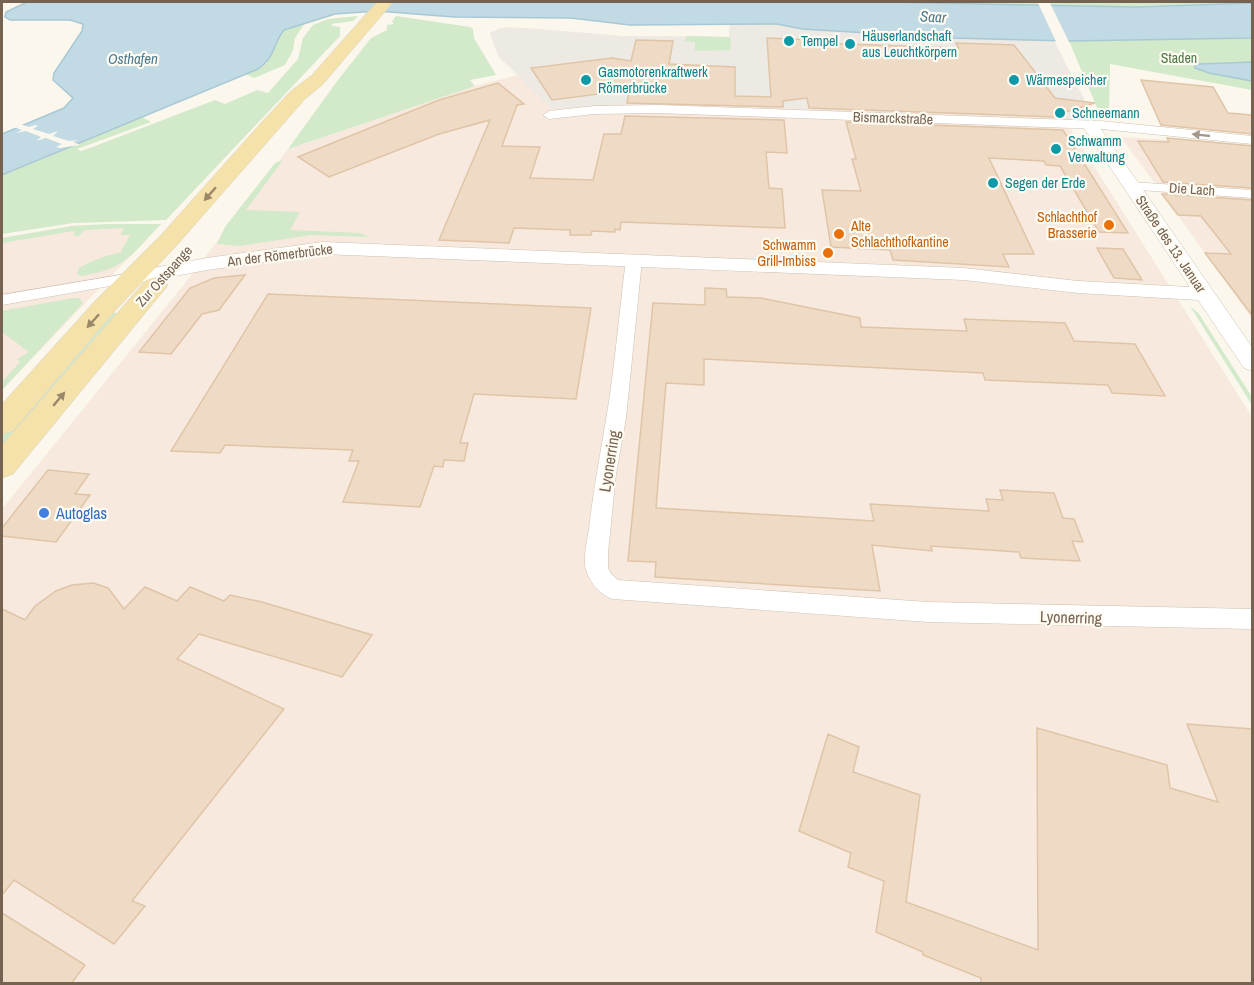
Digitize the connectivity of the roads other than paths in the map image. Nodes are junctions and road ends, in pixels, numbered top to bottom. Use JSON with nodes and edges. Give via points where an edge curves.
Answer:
{"nodes":[{"id":1,"x":385,"y":2,"type":"edge"},
{"id":2,"x":317,"y":80,"type":"junction"},
{"id":3,"x":1090,"y":125,"type":"junction"},
{"id":4,"x":560,"y":126,"type":"dead end"},
{"id":5,"x":1252,"y":140,"type":"edge"},
{"id":6,"x":1131,"y":186,"type":"junction"},
{"id":7,"x":1252,"y":194,"type":"edge"},
{"id":8,"x":634,"y":260,"type":"junction"},
{"id":9,"x":169,"y":271,"type":"junction"},
{"id":10,"x":132,"y":278,"type":"junction"},
{"id":11,"x":1205,"y":294,"type":"junction"},
{"id":12,"x":2,"y":300,"type":"edge"},
{"id":13,"x":1252,"y":363,"type":"edge"},
{"id":14,"x":2,"y":423,"type":"edge"},
{"id":15,"x":2,"y":466,"type":"edge"},
{"id":16,"x":1252,"y":620,"type":"edge"}],
"edges":[{"from":1,"to":2,"type":"main road","name":"Zur Ostspange"},
{"from":2,"to":9,"type":"main road","name":"Zur Ostspange","via":[[311,97],[284,135]]},
{"from":2,"to":10,"type":"main road","name":"Zur Ostspange","one_way":true,"via":[[283,111]]},
{"from":3,"to":4,"type":"street","name":"Bismarckstraße","via":[[634,108],[549,115]]},
{"from":5,"to":3,"type":"street","name":"Bismarckstraße","one_way":true},
{"from":3,"to":6,"type":"street","name":"Straße des 13. Januar"},
{"from":6,"to":7,"type":"street","name":"Die Lach"},
{"from":6,"to":11,"type":"street","name":"Straße des 13. Januar"},
{"from":8,"to":9,"type":"street","name":"An der Römerbrücke","via":[[323,248]]},
{"from":8,"to":11,"type":"street","via":[[964,274],[1078,288]]},
{"from":8,"to":16,"type":"street","name":"Lyonerring","via":[[597,553],[602,580],[613,589],[928,612]]},
{"from":9,"to":10,"type":"street","name":"An der Römerbrücke"},
{"from":15,"to":9,"type":"main road","name":"Zur Ostspange","one_way":true},
{"from":10,"to":12,"type":"street","name":"An der Römerbrücke"},
{"from":10,"to":14,"type":"main road","name":"Zur Ostspange","one_way":true},
{"from":11,"to":13,"type":"street","name":"Straße des 13. Januar"}]}
